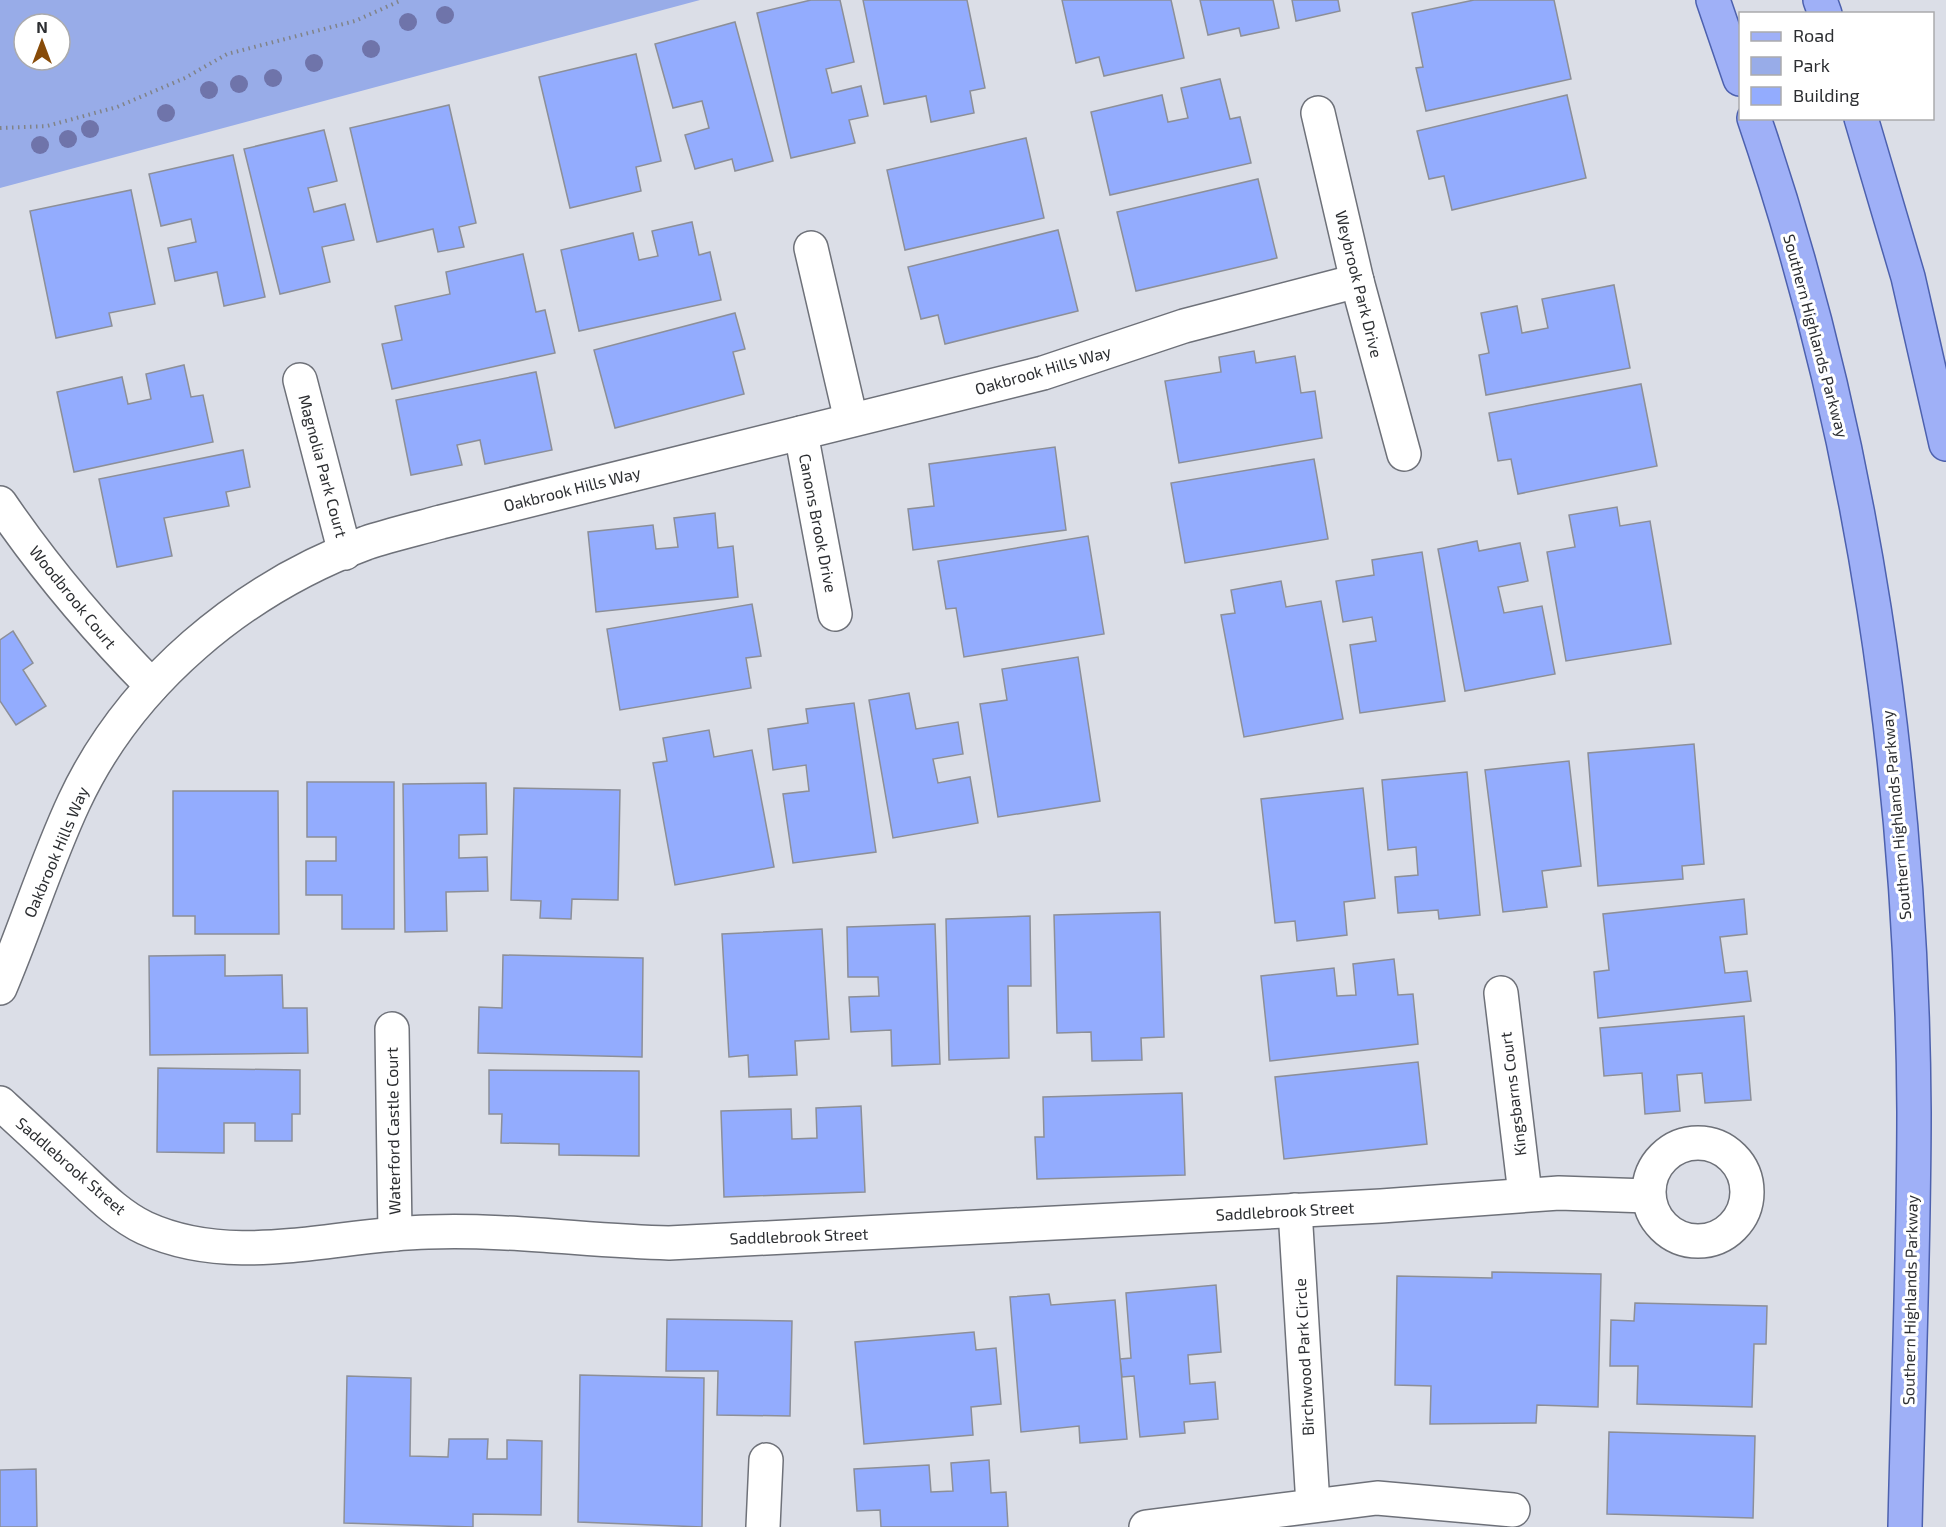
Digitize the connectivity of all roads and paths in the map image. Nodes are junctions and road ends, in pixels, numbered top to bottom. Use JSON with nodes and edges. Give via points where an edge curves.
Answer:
{"nodes":[{"id":1,"x":402,"y":0,"type":"edge"},
{"id":2,"x":1713,"y":0,"type":"edge"},
{"id":3,"x":1739,"y":76,"type":"edge"},
{"id":4,"x":1318,"y":113,"type":"dead end"},
{"id":5,"x":1755,"y":120,"type":"edge"},
{"id":6,"x":1862,"y":120,"type":"edge"},
{"id":7,"x":0,"y":128,"type":"edge"},
{"id":8,"x":812,"y":248,"type":"dead end"},
{"id":9,"x":1357,"y":281,"type":"junction"},
{"id":10,"x":300,"y":380,"type":"dead end"},
{"id":11,"x":851,"y":420,"type":"junction"},
{"id":12,"x":801,"y":433,"type":"junction"},
{"id":13,"x":1946,"y":444,"type":"edge"},
{"id":14,"x":1404,"y":454,"type":"dead end"},
{"id":15,"x":0,"y":503,"type":"edge"},
{"id":16,"x":345,"y":553,"type":"junction"},
{"id":17,"x":835,"y":614,"type":"dead end"},
{"id":18,"x":152,"y":686,"type":"junction"},
{"id":19,"x":0,"y":988,"type":"edge"},
{"id":20,"x":1501,"y":993,"type":"dead end"},
{"id":21,"x":392,"y":1029,"type":"dead end"},
{"id":22,"x":0,"y":1103,"type":"edge"},
{"id":23,"x":1524,"y":1194,"type":"junction"},
{"id":24,"x":1648,"y":1196,"type":"dead end"},
{"id":25,"x":1295,"y":1210,"type":"junction"},
{"id":26,"x":395,"y":1233,"type":"junction"},
{"id":27,"x":766,"y":1460,"type":"dead end"},
{"id":28,"x":1313,"y":1505,"type":"junction"},
{"id":29,"x":1513,"y":1510,"type":"dead end"},
{"id":30,"x":763,"y":1527,"type":"edge"},
{"id":31,"x":1146,"y":1527,"type":"edge"},
{"id":32,"x":1905,"y":1527,"type":"edge"}],
"edges":[{"from":1,"to":7,"type":"path","via":[[355,21],[226,54],[185,78],[117,107],[47,126]]},
{"from":2,"to":3,"type":"main road"},
{"from":4,"to":9,"type":"street","name":"Weybrook Park Drive"},
{"from":5,"to":32,"type":"main road","name":"Southern Highlands Parkway","via":[[1812,306],[1842,429],[1885,691],[1899,815],[1914,1112]]},
{"from":6,"to":13,"type":"main road","via":[[1908,277]]},
{"from":8,"to":11,"type":"street"},
{"from":9,"to":11,"type":"street","name":"Oakbrook Hills Way","via":[[1184,326],[1043,373]]},
{"from":9,"to":14,"type":"street","name":"Weybrook Park Drive"},
{"from":10,"to":16,"type":"street","name":"Magnolia Park Court"},
{"from":11,"to":12,"type":"street","name":"Oakbrook Hills Way"},
{"from":12,"to":16,"type":"street","name":"Oakbrook Hills Way","via":[[441,522],[366,543]]},
{"from":12,"to":17,"type":"street","name":"Canons Brook Drive"},
{"from":15,"to":18,"type":"street","name":"Woodbrook Court","via":[[62,587]]},
{"from":16,"to":18,"type":"street","name":"Oakbrook Hills Way","via":[[307,570],[243,608],[187,650]]},
{"from":18,"to":19,"type":"street","name":"Oakbrook Hills Way","via":[[114,731],[74,801]]},
{"from":20,"to":23,"type":"street","name":"Kingsbarns Court"},
{"from":21,"to":26,"type":"street","name":"Waterford Castle Court"},
{"from":22,"to":26,"type":"street","name":"Saddlebrook Street","via":[[115,1208],[167,1237],[236,1248],[308,1246]]},
{"from":23,"to":24,"type":"street","name":"Saddlebrook Street"},
{"from":23,"to":25,"type":"street","name":"Saddlebrook Street"},
{"from":25,"to":26,"type":"street","name":"Saddlebrook Street","via":[[669,1243],[486,1232]]},
{"from":25,"to":28,"type":"street","name":"Birchwood Park Circle"},
{"from":27,"to":30,"type":"street"},
{"from":28,"to":29,"type":"street","via":[[1377,1498]]},
{"from":28,"to":31,"type":"street"}]}
